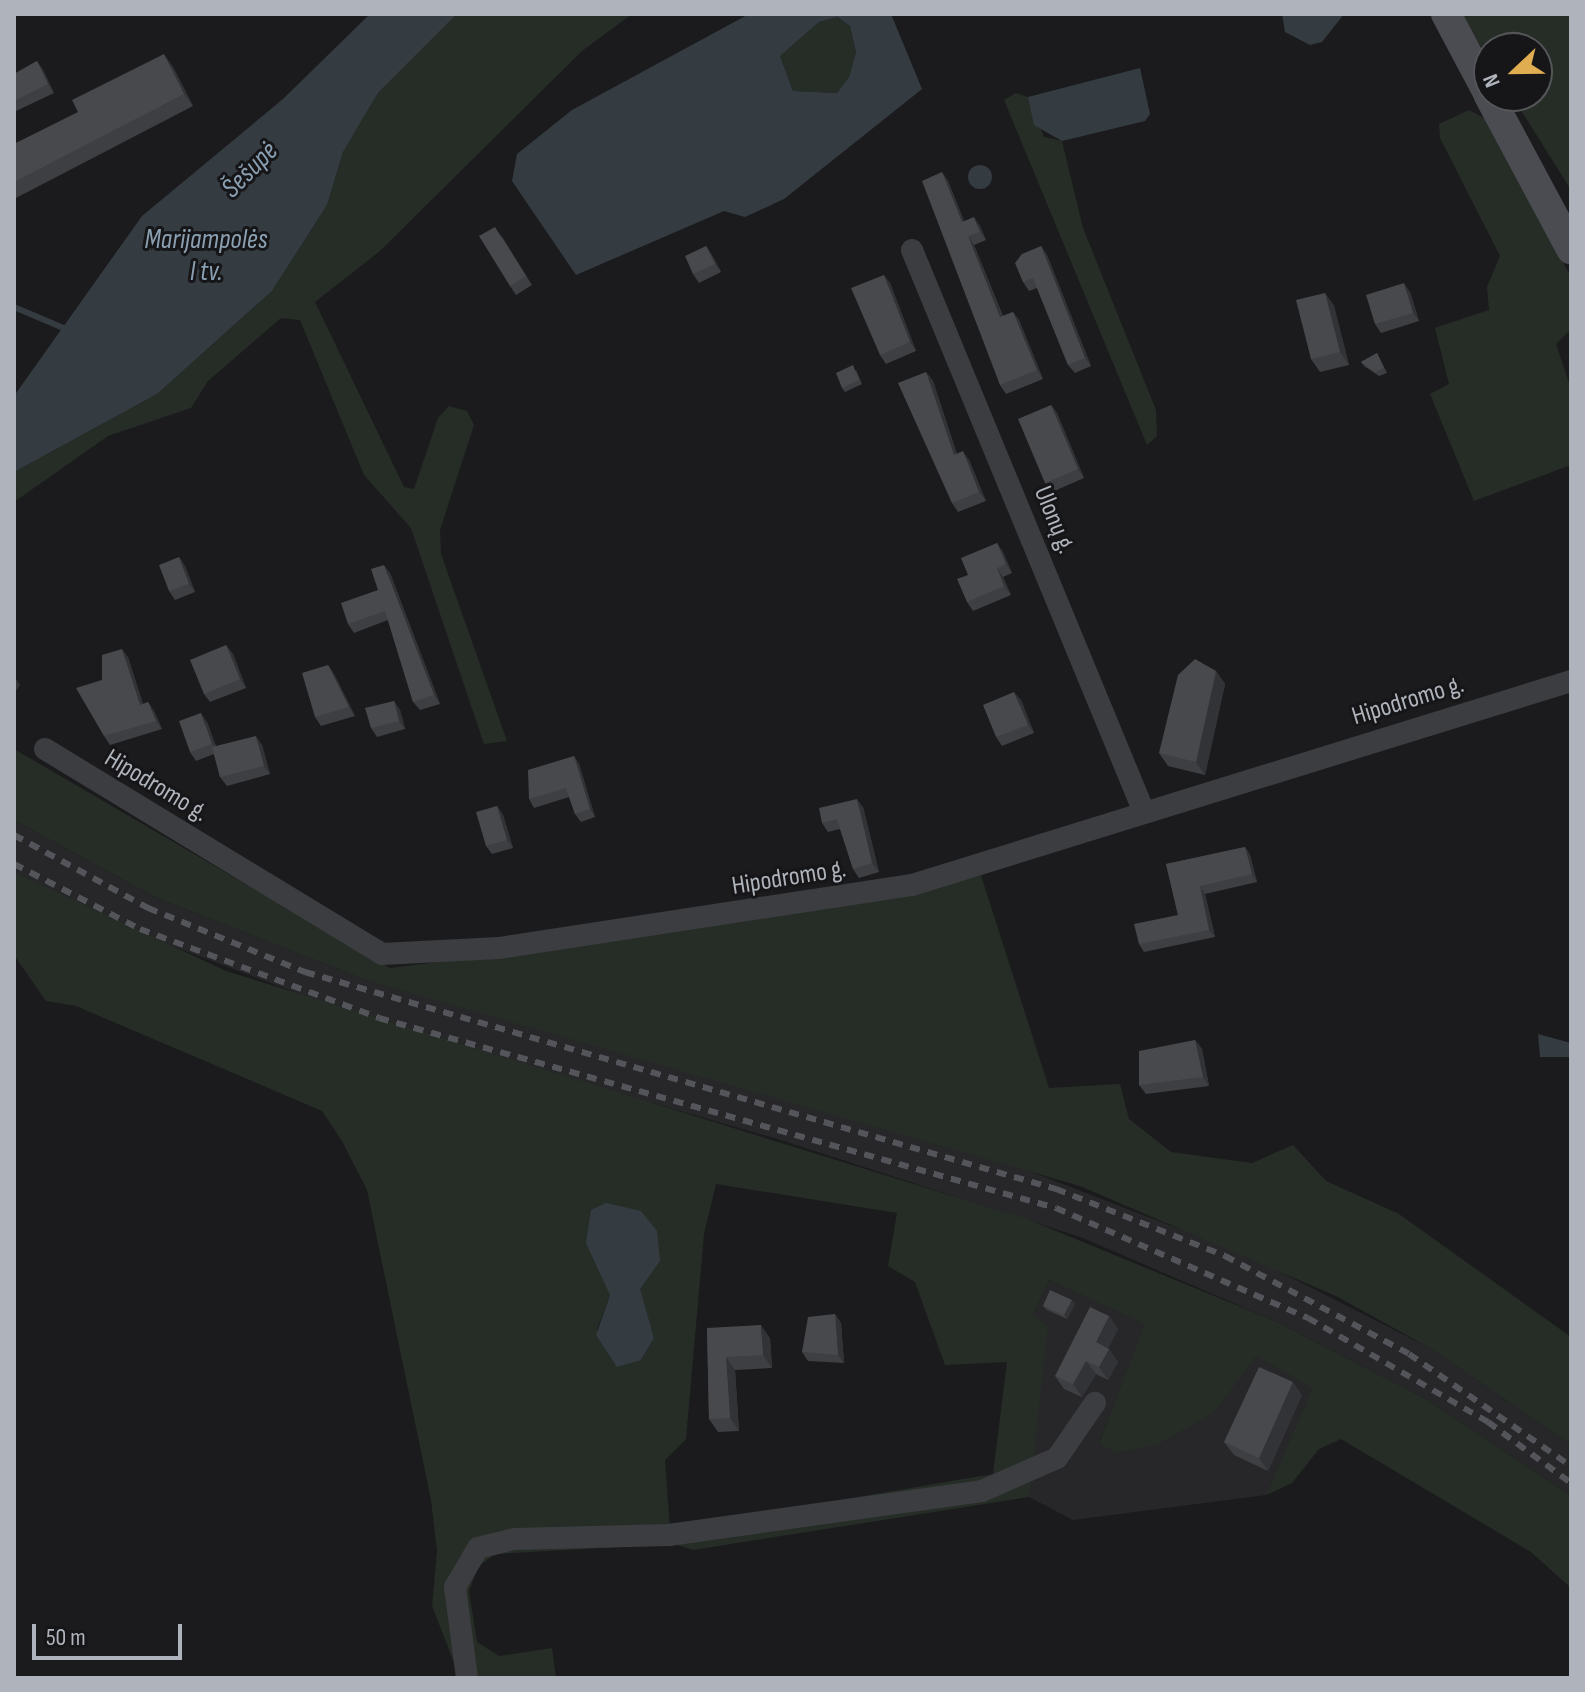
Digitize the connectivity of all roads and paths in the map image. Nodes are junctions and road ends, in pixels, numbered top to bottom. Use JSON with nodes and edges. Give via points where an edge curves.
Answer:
{"nodes":[{"id":1,"x":1446,"y":14,"type":"edge"},
{"id":2,"x":1473,"y":65,"type":"edge"},
{"id":3,"x":1498,"y":112,"type":"edge"},
{"id":4,"x":1571,"y":249,"type":"edge"},
{"id":5,"x":912,"y":250,"type":"dead end"},
{"id":6,"x":1571,"y":681,"type":"edge"},
{"id":7,"x":45,"y":749,"type":"dead end"},
{"id":8,"x":1144,"y":812,"type":"junction"},
{"id":9,"x":1095,"y":1403,"type":"dead end"},
{"id":10,"x":467,"y":1678,"type":"edge"}],
"edges":[{"from":1,"to":2,"type":"street"},
{"from":3,"to":4,"type":"street"},
{"from":5,"to":8,"type":"street","name":"Ulonų g."},
{"from":6,"to":8,"type":"street","name":"Hipodromo g."},
{"from":7,"to":8,"type":"street","name":"Hipodromo g.","via":[[382,954],[499,948],[815,904],[912,885]]},
{"from":9,"to":10,"type":"street","via":[[1057,1458],[982,1491],[669,1535],[515,1539],[478,1548],[455,1587]]}]}
